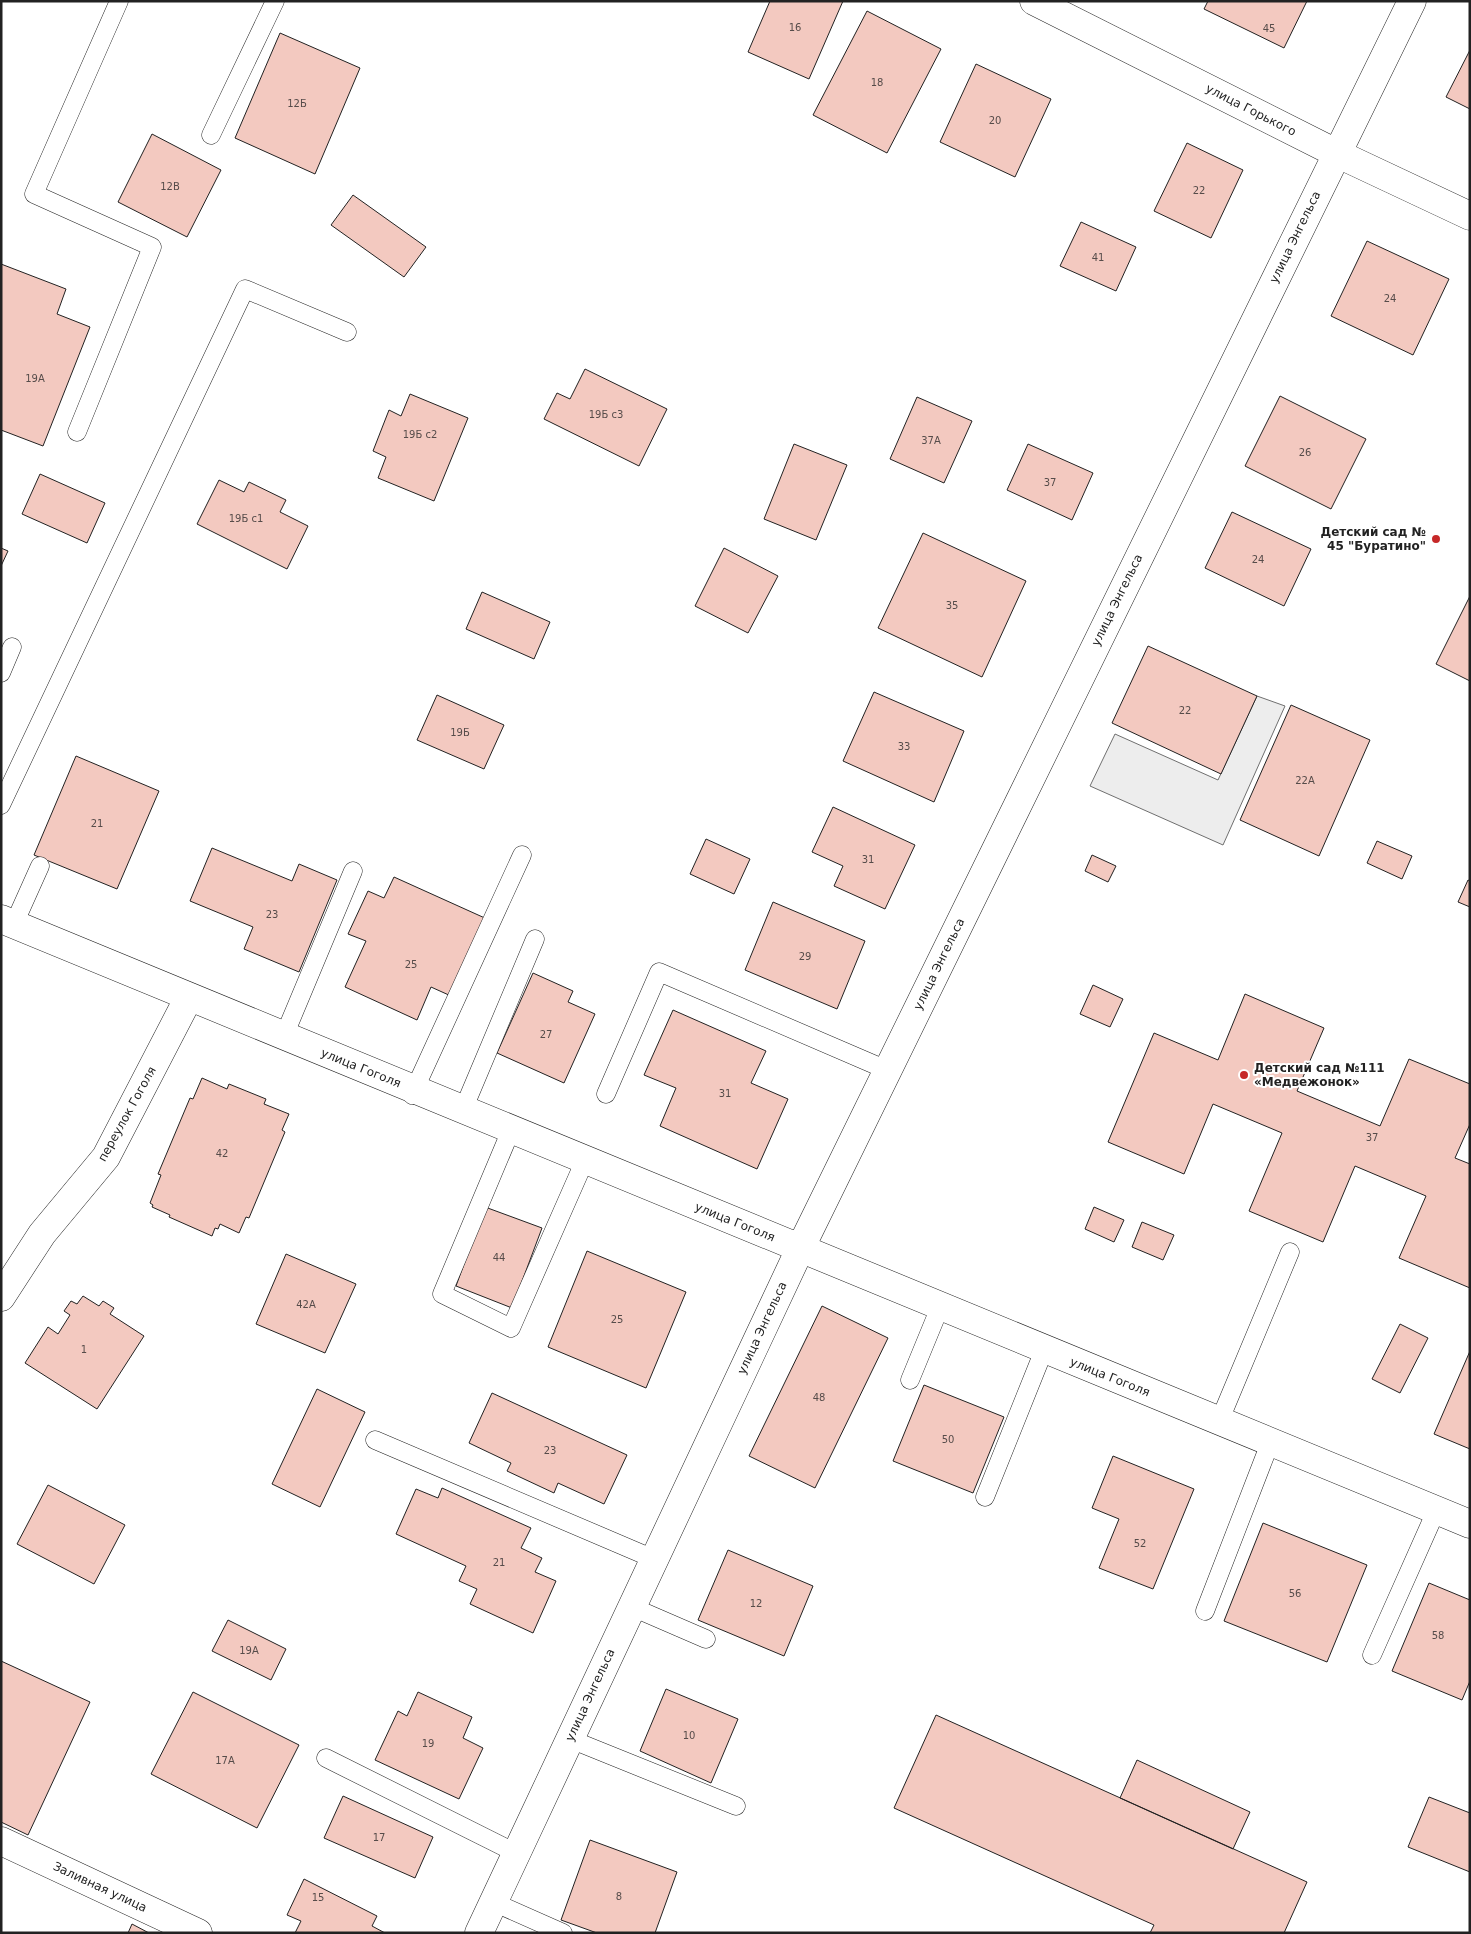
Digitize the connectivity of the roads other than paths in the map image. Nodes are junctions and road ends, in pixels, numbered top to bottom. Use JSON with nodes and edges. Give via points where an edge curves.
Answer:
{"nodes":[{"id":1,"x":119,"y":1,"type":"edge"},
{"id":2,"x":275,"y":1,"type":"edge"},
{"id":3,"x":1034,"y":1,"type":"edge"},
{"id":4,"x":1412,"y":1,"type":"edge"},
{"id":5,"x":211,"y":135,"type":"dead end"},
{"id":6,"x":1336,"y":153,"type":"junction"},
{"id":7,"x":1470,"y":216,"type":"edge"},
{"id":8,"x":347,"y":332,"type":"dead end"},
{"id":9,"x":77,"y":432,"type":"dead end"},
{"id":10,"x":12,"y":647,"type":"dead end"},
{"id":11,"x":1,"y":673,"type":"edge"},
{"id":12,"x":1,"y":805,"type":"edge"},
{"id":13,"x":522,"y":855,"type":"dead end"},
{"id":14,"x":40,"y":866,"type":"dead end"},
{"id":15,"x":353,"y":871,"type":"dead end"},
{"id":16,"x":7,"y":922,"type":"edge"},
{"id":17,"x":535,"y":939,"type":"dead end"},
{"id":18,"x":189,"y":997,"type":"junction"},
{"id":19,"x":284,"y":1036,"type":"junction"},
{"id":20,"x":887,"y":1070,"type":"junction"},
{"id":21,"x":414,"y":1092,"type":"junction"},
{"id":22,"x":606,"y":1094,"type":"dead end"},
{"id":23,"x":463,"y":1110,"type":"junction"},
{"id":24,"x":510,"y":1130,"type":"junction"},
{"id":25,"x":585,"y":1160,"type":"junction"},
{"id":26,"x":800,"y":1249,"type":"junction"},
{"id":27,"x":1290,"y":1252,"type":"dead end"},
{"id":28,"x":1,"y":1297,"type":"edge"},
{"id":29,"x":940,"y":1307,"type":"junction"},
{"id":30,"x":1044,"y":1350,"type":"junction"},
{"id":31,"x":910,"y":1380,"type":"dead end"},
{"id":32,"x":1219,"y":1422,"type":"junction"},
{"id":33,"x":375,"y":1440,"type":"dead end"},
{"id":34,"x":1270,"y":1443,"type":"junction"},
{"id":35,"x":985,"y":1497,"type":"dead end"},
{"id":36,"x":1436,"y":1511,"type":"junction"},
{"id":37,"x":1470,"y":1524,"type":"edge"},
{"id":38,"x":654,"y":1559,"type":"junction"},
{"id":39,"x":632,"y":1607,"type":"junction"},
{"id":40,"x":1205,"y":1611,"type":"dead end"},
{"id":41,"x":706,"y":1639,"type":"dead end"},
{"id":42,"x":1372,"y":1655,"type":"dead end"},
{"id":43,"x":570,"y":1739,"type":"junction"},
{"id":44,"x":326,"y":1758,"type":"dead end"},
{"id":45,"x":736,"y":1806,"type":"dead end"},
{"id":46,"x":1,"y":1841,"type":"edge"},
{"id":47,"x":516,"y":1853,"type":"junction"},
{"id":48,"x":493,"y":1902,"type":"junction"},
{"id":49,"x":198,"y":1933,"type":"edge"},
{"id":50,"x":479,"y":1933,"type":"edge"},
{"id":51,"x":563,"y":1933,"type":"edge"}],
"edges":[{"from":1,"to":9,"type":"lane","via":[[34,194],[152,247]]},
{"from":2,"to":5,"type":"lane"},
{"from":3,"to":6,"type":"street","name":"улица Горького"},
{"from":4,"to":6,"type":"street","name":"улица Энгельса"},
{"from":6,"to":7,"type":"street","name":"улица Горького"},
{"from":6,"to":20,"type":"street","name":"улица Энгельса"},
{"from":8,"to":12,"type":"lane","via":[[245,289]]},
{"from":10,"to":11,"type":"lane"},
{"from":13,"to":21,"type":"lane"},
{"from":14,"to":16,"type":"lane"},
{"from":15,"to":19,"type":"lane"},
{"from":16,"to":18,"type":"street","name":"улица Гоголя"},
{"from":17,"to":23,"type":"lane"},
{"from":18,"to":19,"type":"street","name":"улица Гоголя"},
{"from":18,"to":28,"type":"street","name":"переулок Гоголя","via":[[106,1157],[42,1234]]},
{"from":19,"to":21,"type":"street","name":"улица Гоголя"},
{"from":20,"to":22,"type":"lane","via":[[659,972]]},
{"from":20,"to":26,"type":"street","name":"улица Энгельса"},
{"from":21,"to":23,"type":"street","name":"улица Гоголя"},
{"from":23,"to":24,"type":"street","name":"улица Гоголя"},
{"from":24,"to":25,"type":"street","name":"улица Гоголя"},
{"from":24,"to":25,"type":"lane","via":[[442,1294],[510,1328]]},
{"from":25,"to":26,"type":"street","name":"улица Гоголя"},
{"from":26,"to":29,"type":"street","name":"улица Гоголя"},
{"from":26,"to":38,"type":"street","name":"улица Энгельса"},
{"from":27,"to":32,"type":"lane"},
{"from":29,"to":30,"type":"street","name":"улица Гоголя"},
{"from":29,"to":31,"type":"lane"},
{"from":30,"to":32,"type":"street","name":"улица Гоголя"},
{"from":30,"to":35,"type":"lane"},
{"from":32,"to":34,"type":"street","name":"улица Гоголя"},
{"from":33,"to":38,"type":"lane"},
{"from":34,"to":36,"type":"street","name":"улица Гоголя"},
{"from":34,"to":40,"type":"lane"},
{"from":36,"to":37,"type":"street","name":"улица Гоголя"},
{"from":36,"to":42,"type":"lane"},
{"from":38,"to":39,"type":"street","name":"улица Энгельса"},
{"from":39,"to":41,"type":"lane"},
{"from":39,"to":43,"type":"street","name":"улица Энгельса"},
{"from":43,"to":45,"type":"lane"},
{"from":43,"to":47,"type":"street","name":"улица Энгельса"},
{"from":44,"to":47,"type":"lane"},
{"from":46,"to":49,"type":"street","name":"Заливная улица"},
{"from":47,"to":48,"type":"street","name":"улица Энгельса"},
{"from":48,"to":50,"type":"street","name":"улица Энгельса"},
{"from":48,"to":51,"type":"lane"}]}
